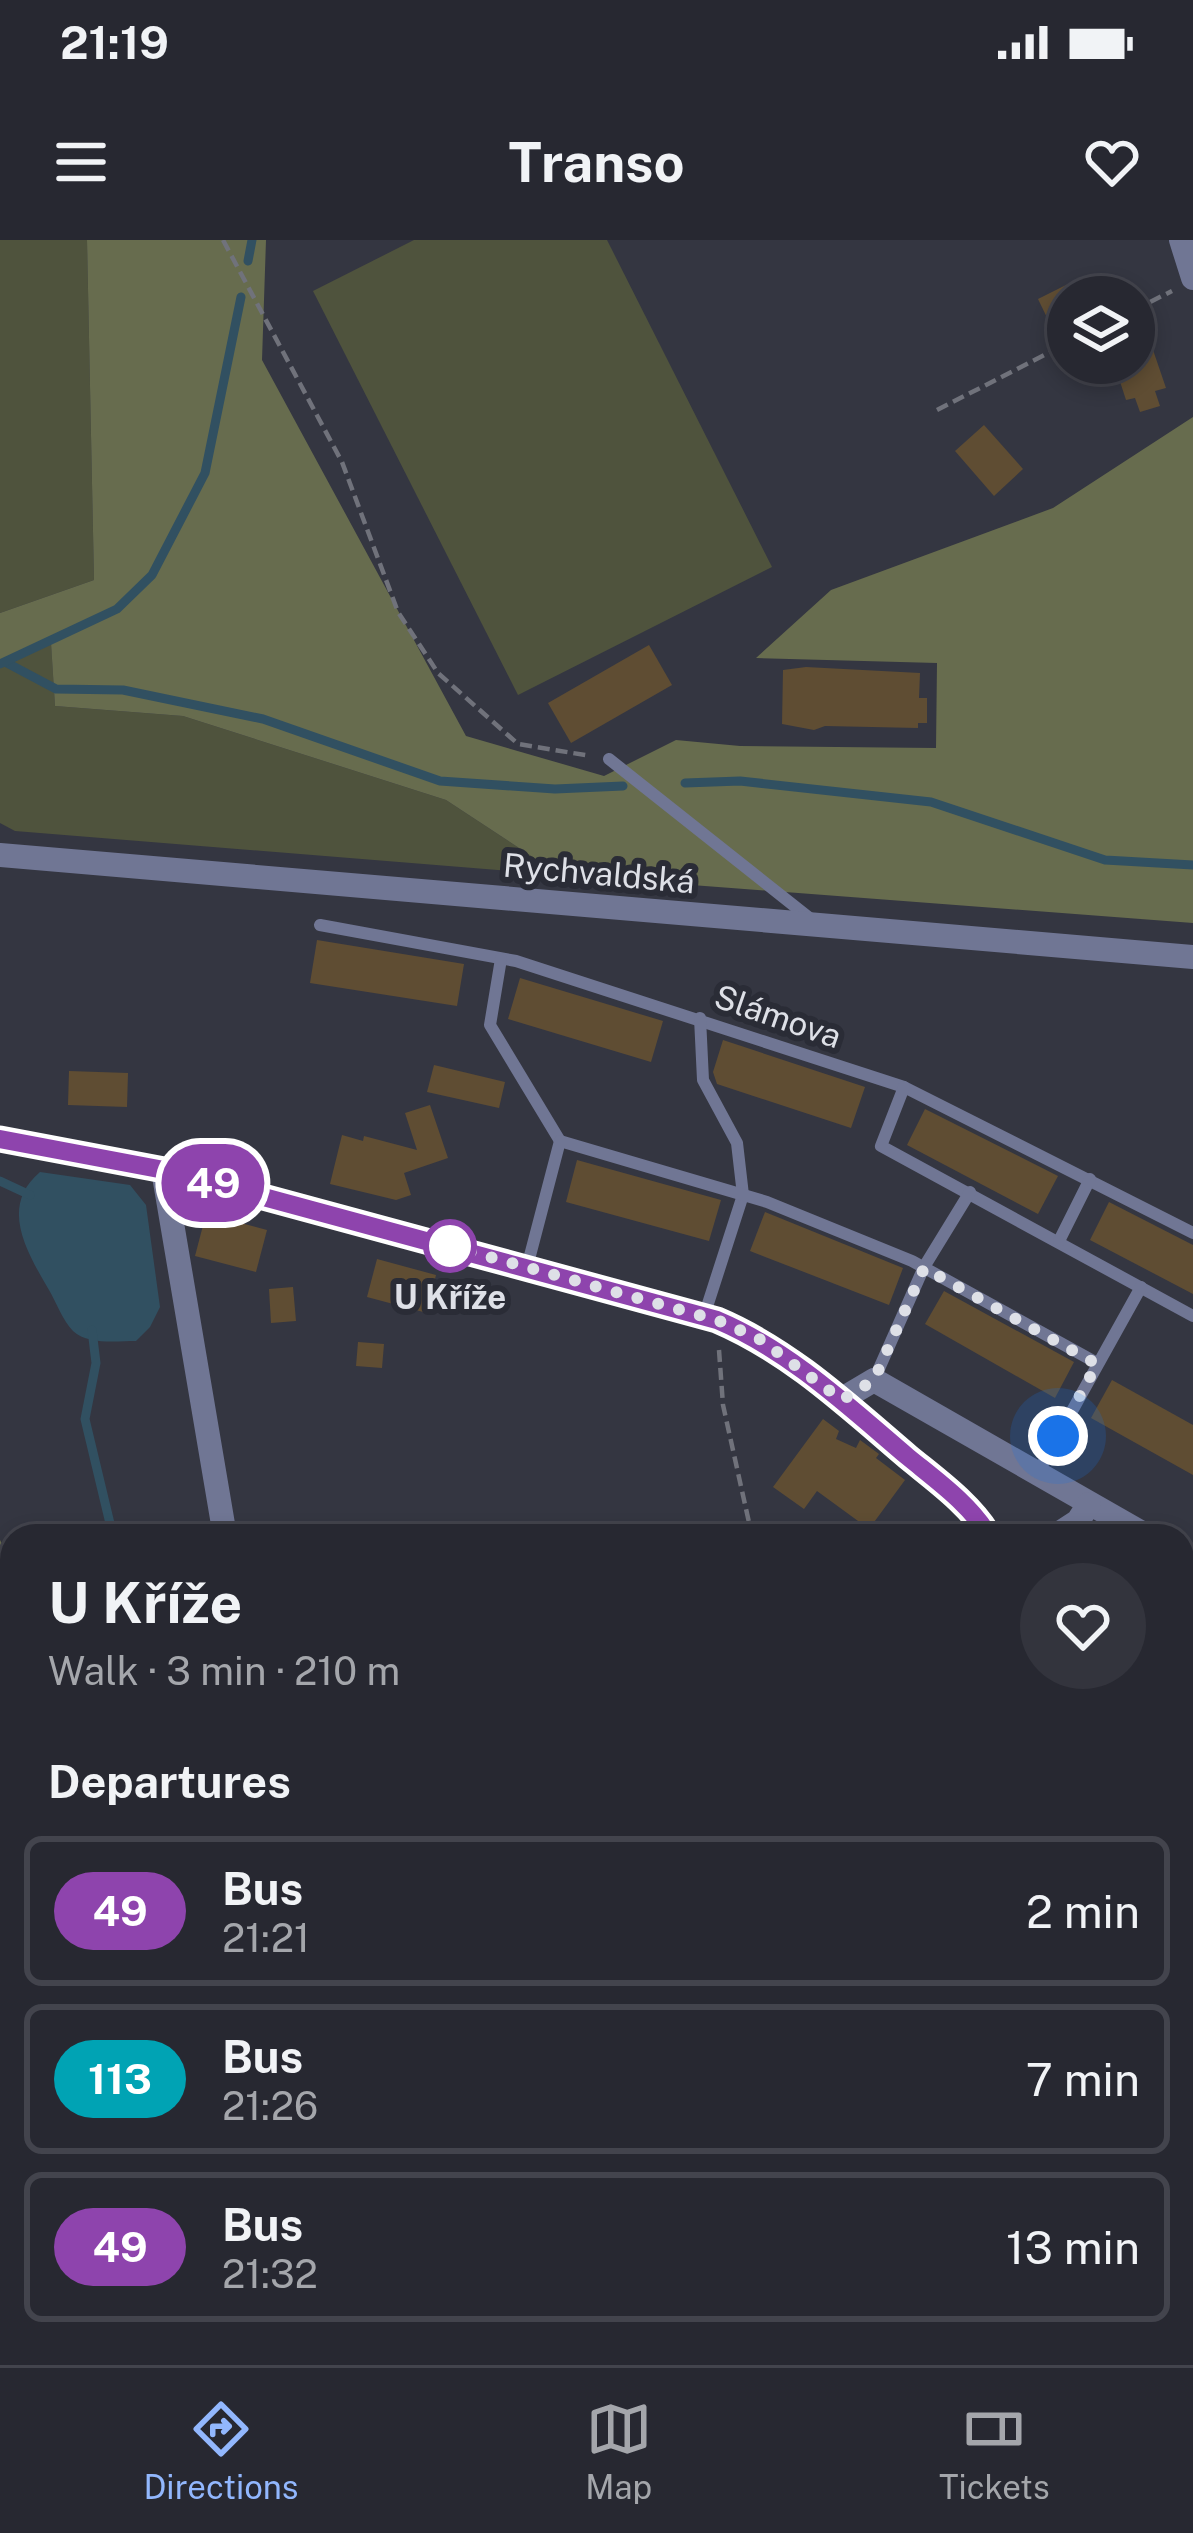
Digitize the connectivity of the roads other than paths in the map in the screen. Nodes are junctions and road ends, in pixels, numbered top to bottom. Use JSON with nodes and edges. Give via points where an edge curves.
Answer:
{"nodes":[{"id":1,"x":1180,"y":240,"type":"edge"},
{"id":2,"x":1183,"y":284,"type":"edge"},
{"id":3,"x":609,"y":759,"type":"road end"},
{"id":4,"x":0,"y":855,"type":"edge"},
{"id":5,"x":817,"y":925,"type":"junction"},
{"id":6,"x":320,"y":926,"type":"dead end"},
{"id":7,"x":1193,"y":957,"type":"edge"},
{"id":8,"x":501,"y":959,"type":"junction"},
{"id":9,"x":700,"y":1018,"type":"junction"},
{"id":10,"x":904,"y":1087,"type":"junction"},
{"id":11,"x":0,"y":1139,"type":"edge"},
{"id":12,"x":560,"y":1142,"type":"junction"},
{"id":13,"x":164,"y":1170,"type":"junction"},
{"id":14,"x":1090,"y":1179,"type":"junction"},
{"id":15,"x":970,"y":1192,"type":"junction"},
{"id":16,"x":743,"y":1195,"type":"junction"},
{"id":17,"x":1193,"y":1233,"type":"edge"},
{"id":18,"x":1059,"y":1241,"type":"junction"},
{"id":19,"x":526,"y":1267,"type":"junction"},
{"id":20,"x":924,"y":1268,"type":"junction"},
{"id":21,"x":1141,"y":1287,"type":"junction"},
{"id":22,"x":1193,"y":1316,"type":"edge"},
{"id":23,"x":710,"y":1318,"type":"junction"},
{"id":24,"x":1097,"y":1364,"type":"junction"},
{"id":25,"x":874,"y":1380,"type":"junction"},
{"id":26,"x":842,"y":1400,"type":"junction"},
{"id":27,"x":1036,"y":1475,"type":"junction"},
{"id":28,"x":1089,"y":1504,"type":"junction"},
{"id":29,"x":224,"y":1524,"type":"edge"},
{"id":30,"x":979,"y":1524,"type":"edge"},
{"id":31,"x":1073,"y":1524,"type":"edge"},
{"id":32,"x":1125,"y":1524,"type":"edge"}],
"edges":[{"from":1,"to":2,"type":"street"},
{"from":3,"to":5,"type":"lane"},
{"from":4,"to":5,"type":"street","name":"Rychvaldská"},
{"from":5,"to":7,"type":"street","name":"Rychvaldská"},
{"from":6,"to":8,"type":"lane","name":"Slámova"},
{"from":8,"to":9,"type":"lane","name":"Slámova"},
{"from":8,"to":12,"type":"lane","via":[[490,1025]]},
{"from":9,"to":10,"type":"lane","name":"Slámova"},
{"from":9,"to":16,"type":"lane","via":[[703,1080],[737,1143]]},
{"from":10,"to":14,"type":"lane","name":"Slámova"},
{"from":10,"to":15,"type":"lane","via":[[881,1145]]},
{"from":11,"to":13,"type":"street"},
{"from":12,"to":16,"type":"lane"},
{"from":12,"to":19,"type":"lane"},
{"from":13,"to":19,"type":"street"},
{"from":13,"to":29,"type":"street"},
{"from":14,"to":17,"type":"lane","name":"Slámova"},
{"from":14,"to":18,"type":"lane"},
{"from":15,"to":18,"type":"lane"},
{"from":15,"to":20,"type":"lane"},
{"from":16,"to":20,"type":"lane"},
{"from":16,"to":23,"type":"lane"},
{"from":18,"to":21,"type":"lane"},
{"from":19,"to":23,"type":"street"},
{"from":20,"to":24,"type":"lane"},
{"from":20,"to":25,"type":"lane"},
{"from":21,"to":22,"type":"lane"},
{"from":21,"to":24,"type":"lane"},
{"from":23,"to":26,"type":"street","via":[[758,1338]]},
{"from":24,"to":27,"type":"lane"},
{"from":25,"to":26,"type":"street"},
{"from":25,"to":27,"type":"street"},
{"from":26,"to":30,"type":"street"},
{"from":27,"to":28,"type":"street"},
{"from":28,"to":31,"type":"street"},
{"from":28,"to":32,"type":"street"}]}
